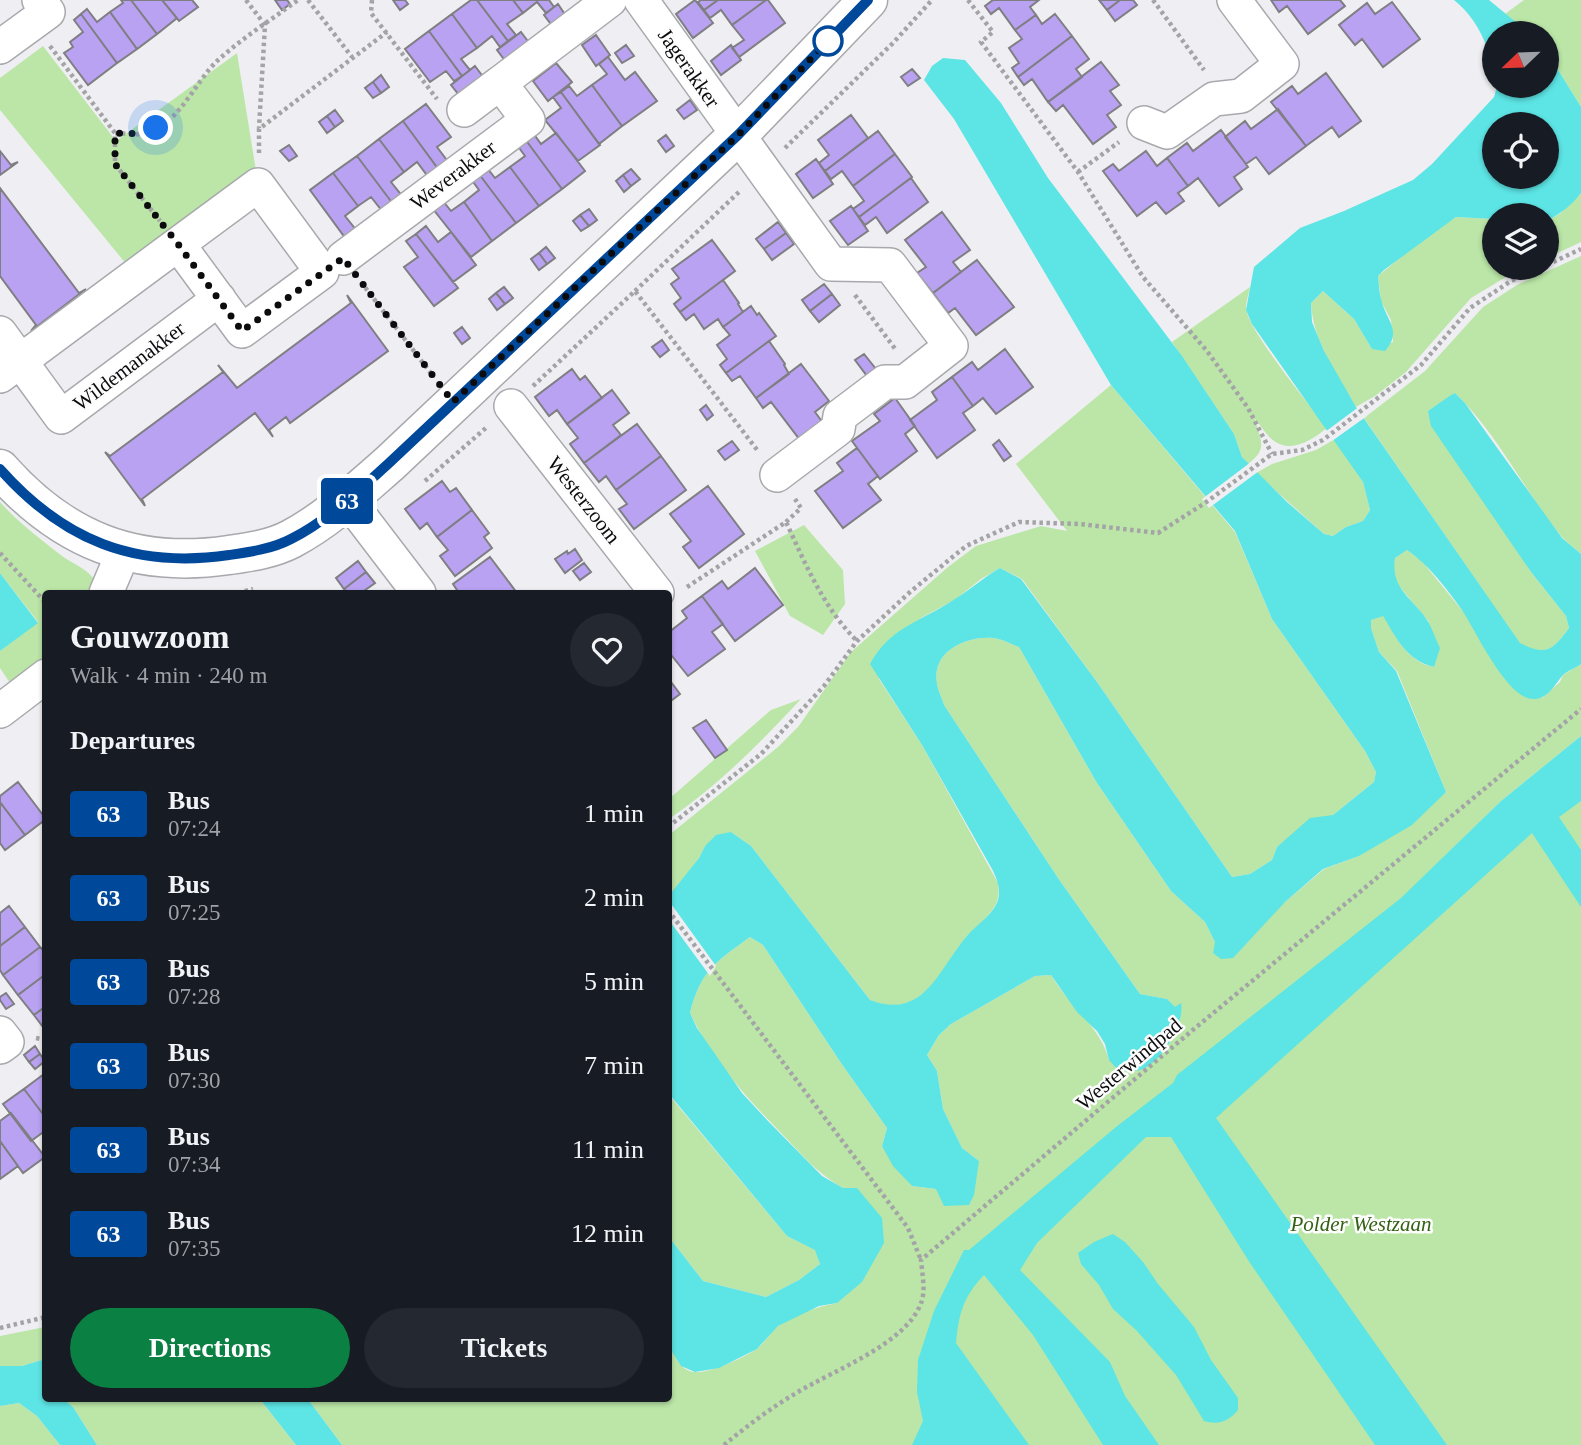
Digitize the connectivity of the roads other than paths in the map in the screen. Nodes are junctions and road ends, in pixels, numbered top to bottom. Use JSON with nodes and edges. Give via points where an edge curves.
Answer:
{"nodes":[{"id":1,"x":610,"y":0,"type":"edge"},
{"id":2,"x":641,"y":0,"type":"edge"},
{"id":3,"x":868,"y":0,"type":"edge"},
{"id":4,"x":1234,"y":0,"type":"edge"},
{"id":5,"x":36,"y":12,"type":"edge"},
{"id":6,"x":0,"y":47,"type":"edge"},
{"id":7,"x":500,"y":83,"type":"junction"},
{"id":8,"x":454,"y":109,"type":"road end"},
{"id":9,"x":1144,"y":123,"type":"road end"},
{"id":10,"x":738,"y":135,"type":"junction"},
{"id":11,"x":178,"y":244,"type":"junction"},
{"id":12,"x":343,"y":258,"type":"road end"},
{"id":13,"x":219,"y":299,"type":"junction"},
{"id":14,"x":0,"y":333,"type":"edge"},
{"id":15,"x":10,"y":368,"type":"edge"},
{"id":16,"x":511,"y":406,"type":"dead end"},
{"id":17,"x":0,"y":469,"type":"edge"},
{"id":18,"x":777,"y":475,"type":"dead end"},
{"id":19,"x":348,"y":500,"type":"junction"},
{"id":20,"x":123,"y":552,"type":"junction"},
{"id":21,"x":107,"y":590,"type":"edge"},
{"id":22,"x":417,"y":590,"type":"edge"},
{"id":23,"x":665,"y":590,"type":"edge"},
{"id":24,"x":42,"y":679,"type":"edge"},
{"id":25,"x":0,"y":711,"type":"edge"},
{"id":26,"x":0,"y":1032,"type":"edge"},
{"id":27,"x":0,"y":1047,"type":"edge"}],
"edges":[{"from":1,"to":7,"type":"street"},
{"from":2,"to":10,"type":"street","name":"Jagerakker"},
{"from":3,"to":10,"type":"street"},
{"from":4,"to":9,"type":"street","via":[[1282,64],[1241,96],[1214,99],[1167,132]]},
{"from":5,"to":6,"type":"street"},
{"from":7,"to":8,"type":"street"},
{"from":7,"to":12,"type":"street","name":"Weverakker","via":[[527,120]]},
{"from":10,"to":18,"type":"street","name":"Jagerakker","via":[[831,264],[890,265],[951,346],[905,382],[885,382],[840,416],[838,429]]},
{"from":10,"to":19,"type":"street"},
{"from":11,"to":13,"type":"street"},
{"from":11,"to":13,"type":"street","via":[[258,185],[322,272],[242,331]]},
{"from":11,"to":15,"type":"street"},
{"from":13,"to":15,"type":"street","name":"Wildemanakker","via":[[61,417]]},
{"from":14,"to":15,"type":"street","name":"Wildemanakker"},
{"from":16,"to":23,"type":"street","name":"Westerzoom"},
{"from":17,"to":20,"type":"street","via":[[23,496],[71,529]]},
{"from":19,"to":20,"type":"street","via":[[289,540],[256,551],[196,558]]},
{"from":19,"to":22,"type":"street"},
{"from":20,"to":21,"type":"street"},
{"from":24,"to":25,"type":"street"},
{"from":26,"to":27,"type":"street","via":[[7,1042]]}]}
